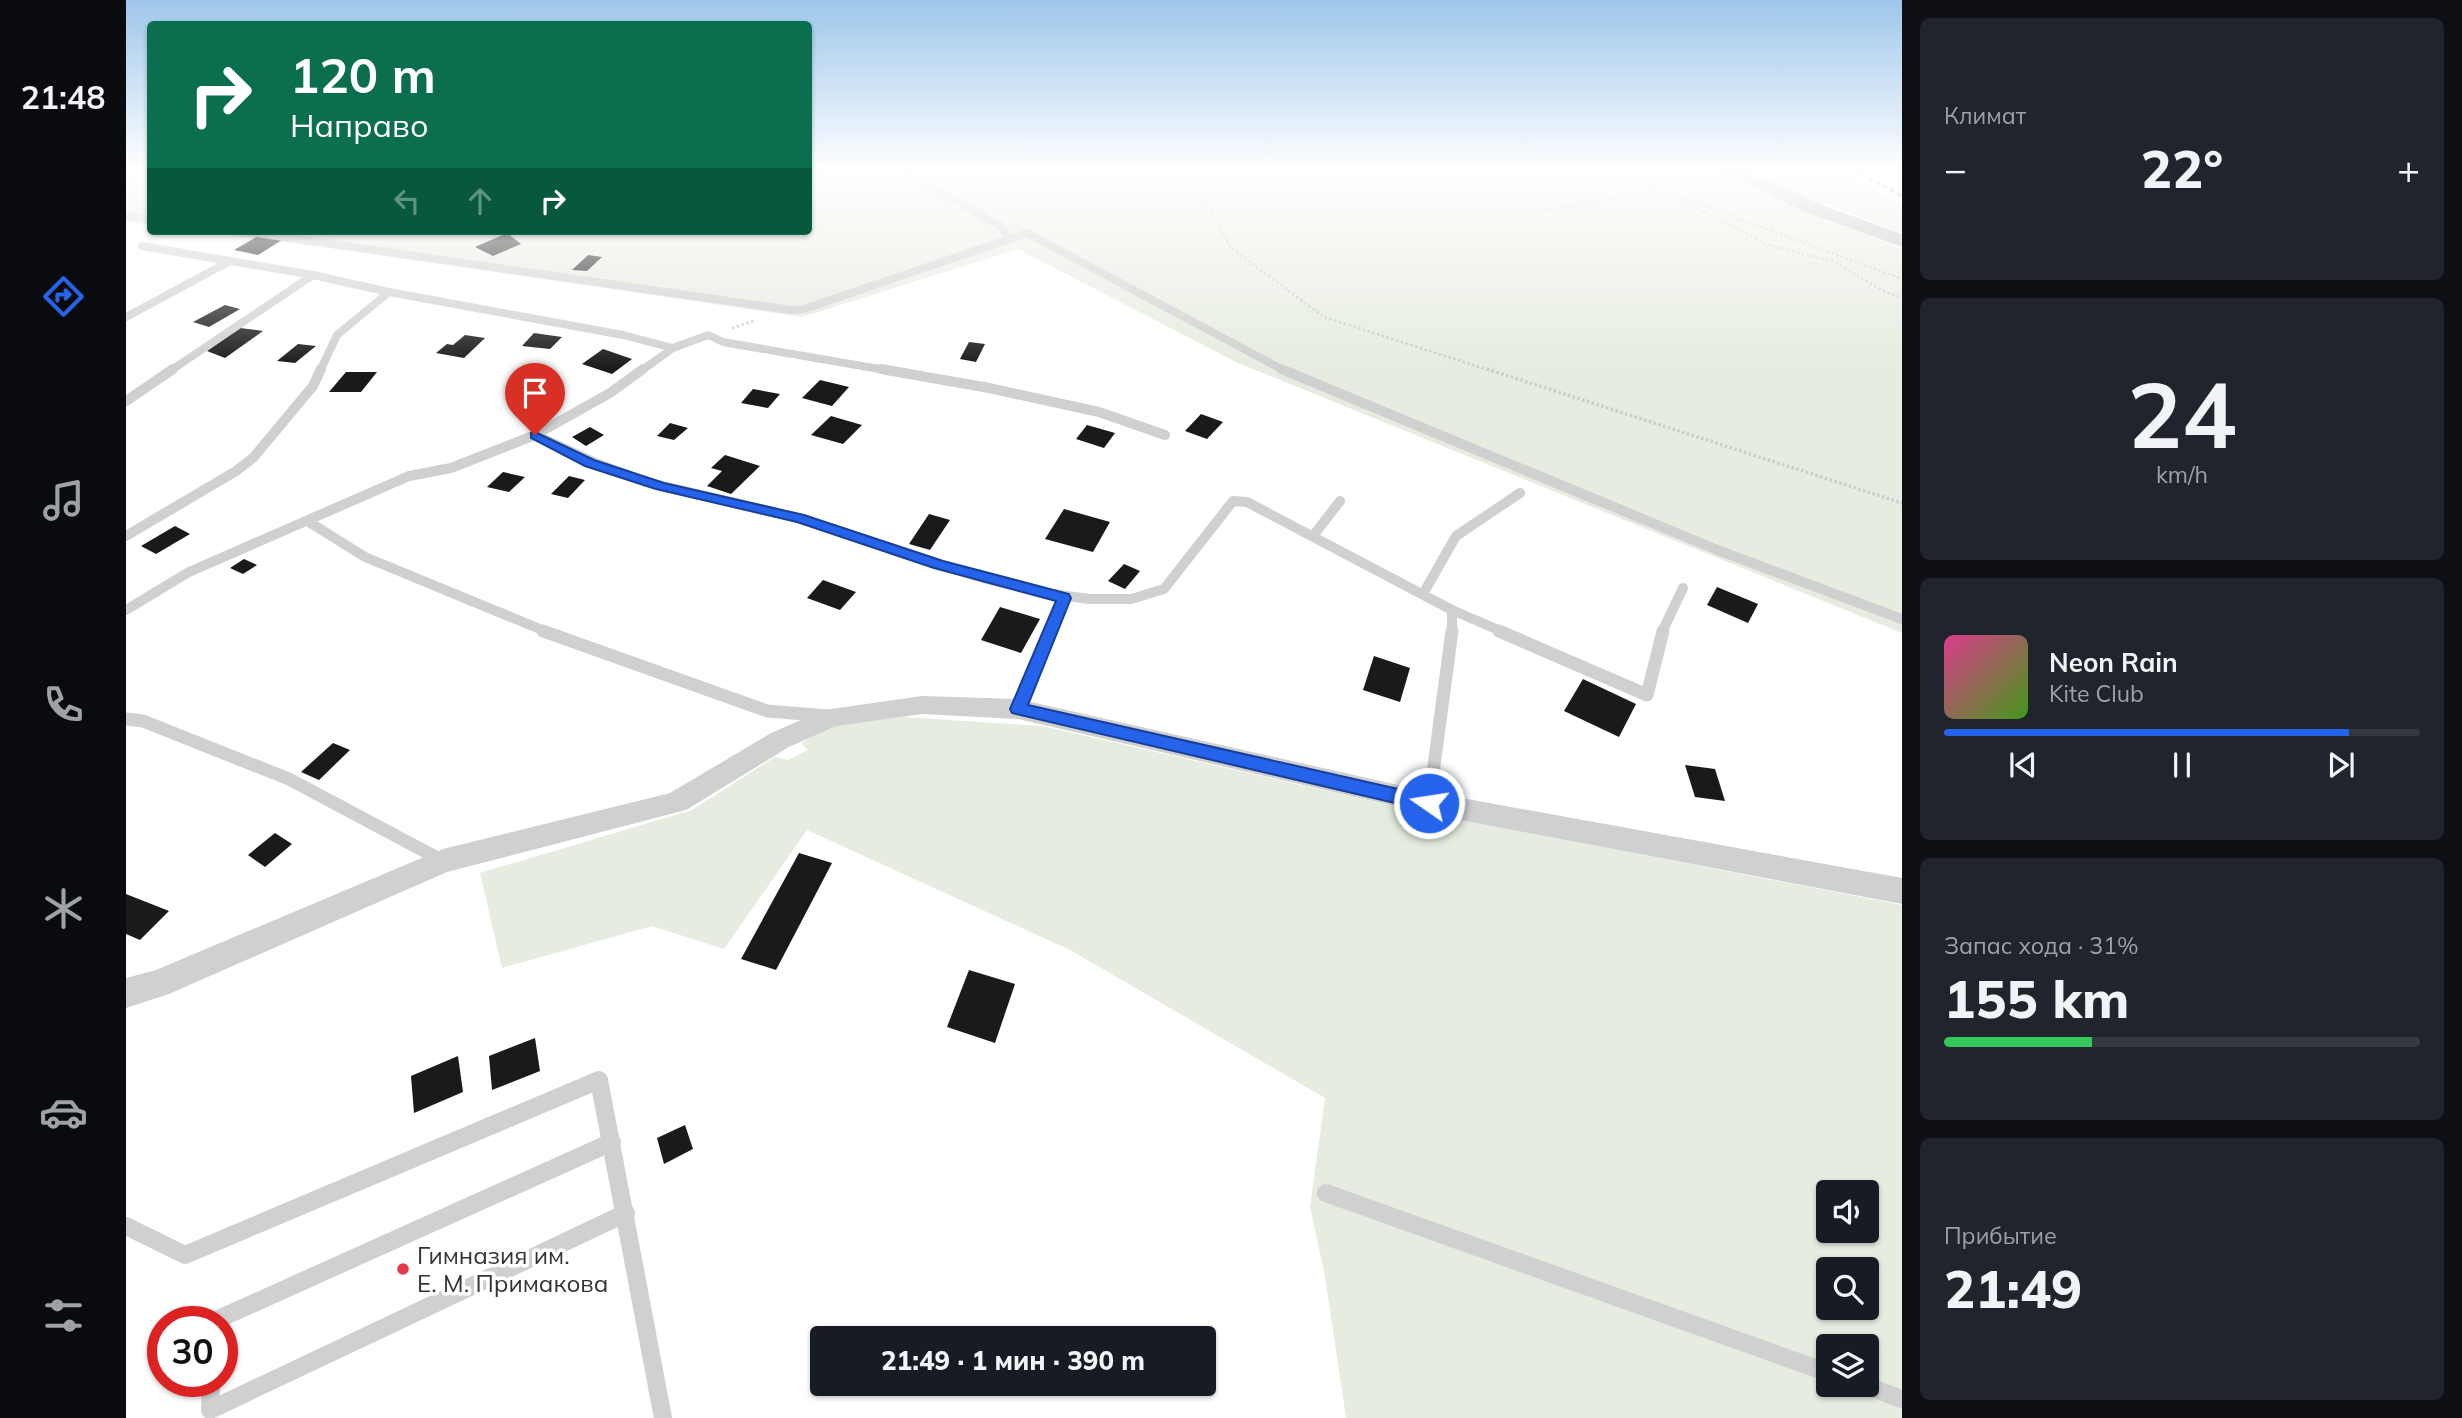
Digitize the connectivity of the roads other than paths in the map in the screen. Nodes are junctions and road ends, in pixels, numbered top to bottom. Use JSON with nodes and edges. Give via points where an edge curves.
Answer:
{"nodes":[{"id":1,"x":278,"y":236,"type":"edge"},
{"id":2,"x":1008,"y":236,"type":"edge"},
{"id":3,"x":1018,"y":236,"type":"edge"},
{"id":4,"x":1037,"y":236,"type":"edge"},
{"id":5,"x":1010,"y":239,"type":"junction"},
{"id":6,"x":142,"y":246,"type":"dead end"},
{"id":7,"x":230,"y":261,"type":"junction"},
{"id":8,"x":313,"y":275,"type":"junction"},
{"id":9,"x":389,"y":292,"type":"junction"},
{"id":10,"x":126,"y":317,"type":"edge"},
{"id":11,"x":673,"y":348,"type":"junction"},
{"id":12,"x":126,"y":401,"type":"edge"},
{"id":13,"x":535,"y":435,"type":"junction"},
{"id":14,"x":1165,"y":435,"type":"dead end"},
{"id":15,"x":1520,"y":493,"type":"dead end"},
{"id":16,"x":1340,"y":501,"type":"dead end"},
{"id":17,"x":309,"y":522,"type":"junction"},
{"id":18,"x":126,"y":536,"type":"edge"},
{"id":19,"x":1313,"y":536,"type":"junction"},
{"id":20,"x":1684,"y":588,"type":"dead end"},
{"id":21,"x":1423,"y":594,"type":"junction"},
{"id":22,"x":1064,"y":598,"type":"junction"},
{"id":23,"x":126,"y":610,"type":"edge"},
{"id":24,"x":1452,"y":610,"type":"junction"},
{"id":25,"x":1902,"y":619,"type":"edge"},
{"id":26,"x":1018,"y":709,"type":"junction"},
{"id":27,"x":833,"y":716,"type":"junction"},
{"id":28,"x":126,"y":719,"type":"edge"},
{"id":29,"x":1429,"y":803,"type":"junction"},
{"id":30,"x":443,"y":861,"type":"junction"},
{"id":31,"x":1902,"y":891,"type":"edge"},
{"id":32,"x":126,"y":993,"type":"edge"},
{"id":33,"x":612,"y":1142,"type":"junction"},
{"id":34,"x":1326,"y":1193,"type":"dead end"},
{"id":35,"x":626,"y":1213,"type":"junction"},
{"id":36,"x":126,"y":1226,"type":"edge"},
{"id":37,"x":238,"y":1310,"type":"edge"},
{"id":38,"x":1816,"y":1368,"type":"edge"},
{"id":39,"x":1879,"y":1391,"type":"edge"},
{"id":40,"x":238,"y":1396,"type":"edge"},
{"id":41,"x":210,"y":1397,"type":"edge"},
{"id":42,"x":237,"y":1397,"type":"edge"},
{"id":43,"x":1902,"y":1399,"type":"edge"},
{"id":44,"x":663,"y":1418,"type":"edge"}],
"edges":[{"from":1,"to":5,"type":"lane","via":[[791,310]]},
{"from":2,"to":5,"type":"lane"},
{"from":3,"to":5,"type":"lane"},
{"from":4,"to":25,"type":"lane","via":[[1266,363],[1720,551]]},
{"from":6,"to":7,"type":"lane"},
{"from":7,"to":8,"type":"lane"},
{"from":7,"to":10,"type":"lane"},
{"from":8,"to":9,"type":"lane"},
{"from":8,"to":12,"type":"lane"},
{"from":9,"to":11,"type":"lane"},
{"from":9,"to":18,"type":"lane","via":[[337,335],[313,386],[253,458]]},
{"from":11,"to":13,"type":"lane","via":[[610,393]]},
{"from":11,"to":14,"type":"lane","via":[[708,335],[723,342],[1003,391],[1098,412]]},
{"from":13,"to":17,"type":"lane","via":[[452,468],[409,476]]},
{"from":13,"to":22,"type":"lane","via":[[590,463],[661,486],[800,518],[939,565]]},
{"from":15,"to":21,"type":"lane","via":[[1456,536]]},
{"from":16,"to":19,"type":"lane"},
{"from":17,"to":23,"type":"lane","via":[[188,572]]},
{"from":17,"to":27,"type":"lane","via":[[365,557],[566,639],[767,711]]},
{"from":19,"to":21,"type":"lane"},
{"from":19,"to":22,"type":"lane","via":[[1247,502],[1233,501],[1164,589],[1153,596],[1109,601]]},
{"from":20,"to":24,"type":"lane","via":[[1659,639],[1647,695]]},
{"from":21,"to":24,"type":"lane"},
{"from":22,"to":26,"type":"lane"},
{"from":24,"to":29,"type":"lane"},
{"from":26,"to":27,"type":"street","via":[[922,705]]},
{"from":26,"to":29,"type":"street"},
{"from":27,"to":30,"type":"street","via":[[780,740],[677,802]]},
{"from":28,"to":30,"type":"lane","via":[[143,721],[289,779]]},
{"from":29,"to":31,"type":"street"},
{"from":30,"to":32,"type":"street","via":[[158,984]]},
{"from":33,"to":35,"type":"lane"},
{"from":33,"to":36,"type":"lane","via":[[599,1080],[185,1255]]},
{"from":33,"to":37,"type":"lane"},
{"from":34,"to":38,"type":"lane"},
{"from":35,"to":40,"type":"lane"},
{"from":35,"to":44,"type":"lane"},
{"from":39,"to":43,"type":"lane"},
{"from":41,"to":42,"type":"lane","via":[[209,1410]]}]}
